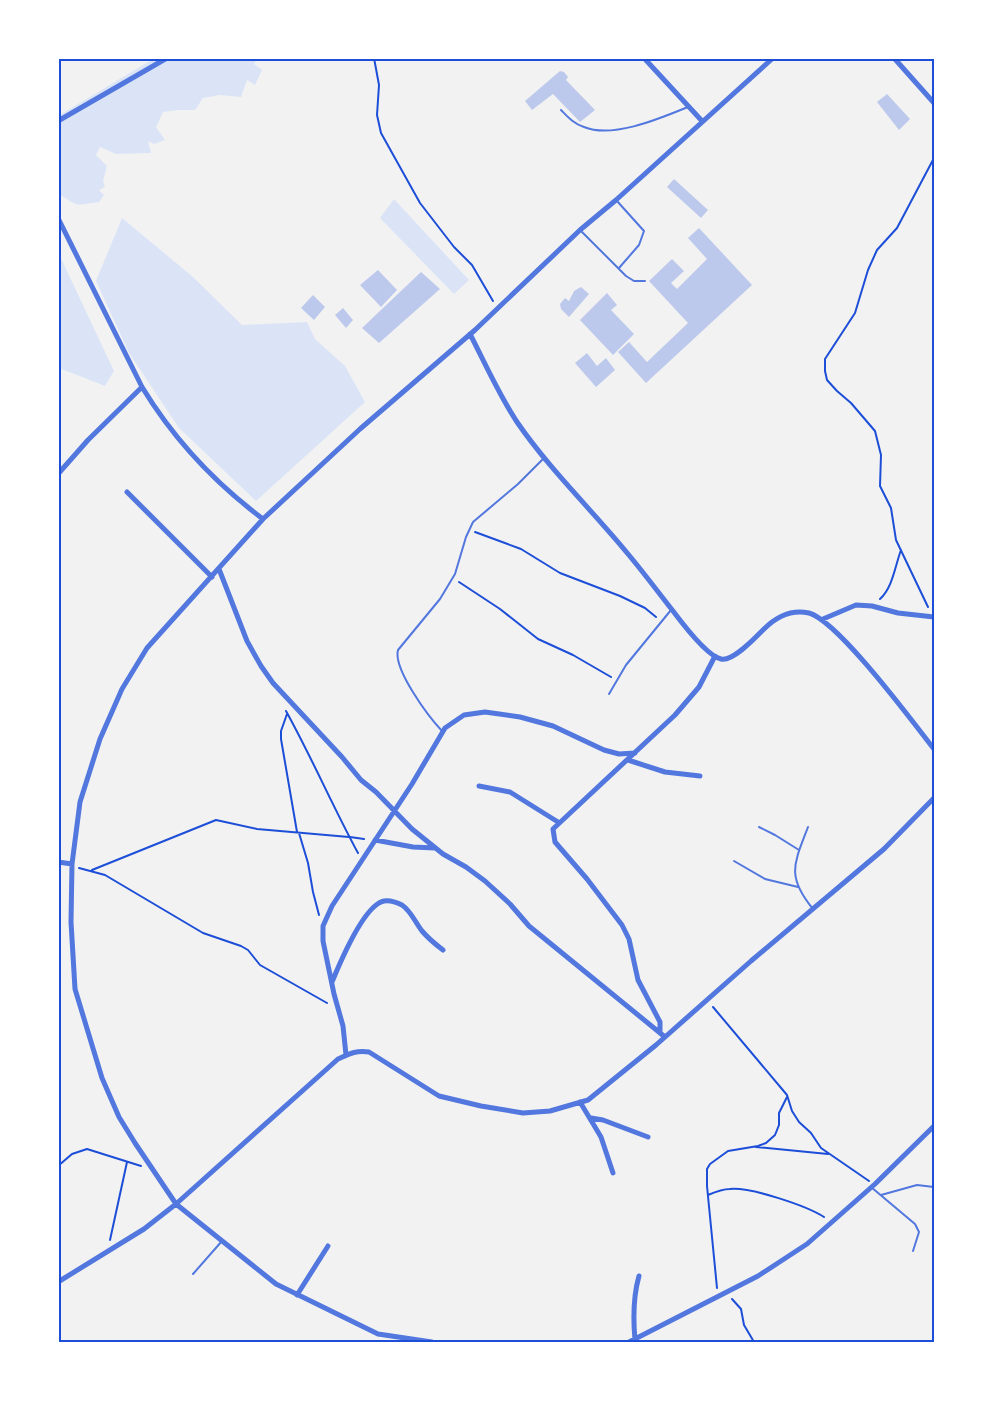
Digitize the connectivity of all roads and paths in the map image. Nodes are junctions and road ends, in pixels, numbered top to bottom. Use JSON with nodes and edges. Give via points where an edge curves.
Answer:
{"nodes":[{"id":1,"x":167,"y":58,"type":"edge"},
{"id":2,"x":375,"y":58,"type":"edge"},
{"id":3,"x":644,"y":58,"type":"edge"},
{"id":4,"x":773,"y":58,"type":"edge"},
{"id":5,"x":894,"y":58,"type":"edge"},
{"id":6,"x":934,"y":103,"type":"edge"},
{"id":7,"x":688,"y":106,"type":"junction"},
{"id":8,"x":561,"y":111,"type":"dead end"},
{"id":9,"x":58,"y":121,"type":"edge"},
{"id":10,"x":702,"y":122,"type":"junction"},
{"id":11,"x":934,"y":158,"type":"edge"},
{"id":12,"x":616,"y":200,"type":"junction"},
{"id":13,"x":58,"y":218,"type":"edge"},
{"id":14,"x":580,"y":230,"type":"junction"},
{"id":15,"x":619,"y":268,"type":"junction"},
{"id":16,"x":645,"y":281,"type":"dead end"},
{"id":17,"x":498,"y":308,"type":"junction"},
{"id":18,"x":470,"y":334,"type":"junction"},
{"id":19,"x":142,"y":387,"type":"junction"},
{"id":20,"x":545,"y":458,"type":"junction"},
{"id":21,"x":58,"y":474,"type":"edge"},
{"id":22,"x":127,"y":492,"type":"dead end"},
{"id":23,"x":263,"y":519,"type":"junction"},
{"id":24,"x":469,"y":530,"type":"junction"},
{"id":25,"x":901,"y":550,"type":"junction"},
{"id":26,"x":219,"y":569,"type":"junction"},
{"id":27,"x":212,"y":577,"type":"junction"},
{"id":28,"x":453,"y":578,"type":"junction"},
{"id":29,"x":879,"y":600,"type":"dead end"},
{"id":30,"x":671,"y":609,"type":"junction"},
{"id":31,"x":933,"y":616,"type":"edge"},
{"id":32,"x":661,"y":620,"type":"junction"},
{"id":33,"x":823,"y":620,"type":"junction"},
{"id":34,"x":715,"y":656,"type":"junction"},
{"id":35,"x":616,"y":680,"type":"junction"},
{"id":36,"x":609,"y":694,"type":"dead end"},
{"id":37,"x":283,"y":706,"type":"dead end"},
{"id":38,"x":287,"y":712,"type":"junction"},
{"id":39,"x":443,"y":732,"type":"junction"},
{"id":40,"x":934,"y":749,"type":"edge"},
{"id":41,"x":635,"y":753,"type":"junction"},
{"id":42,"x":628,"y":760,"type":"junction"},
{"id":43,"x":700,"y":776,"type":"dead end"},
{"id":44,"x":479,"y":786,"type":"dead end"},
{"id":45,"x":934,"y":798,"type":"edge"},
{"id":46,"x":394,"y":811,"type":"junction"},
{"id":47,"x":558,"y":822,"type":"junction"},
{"id":48,"x":759,"y":827,"type":"dead end"},
{"id":49,"x":808,"y":827,"type":"dead end"},
{"id":50,"x":298,"y":832,"type":"junction"},
{"id":51,"x":349,"y":837,"type":"junction"},
{"id":52,"x":374,"y":841,"type":"junction"},
{"id":53,"x":435,"y":848,"type":"junction"},
{"id":54,"x":799,"y":850,"type":"junction"},
{"id":55,"x":362,"y":860,"type":"junction"},
{"id":56,"x":734,"y":861,"type":"dead end"},
{"id":57,"x":58,"y":862,"type":"edge"},
{"id":58,"x":72,"y":865,"type":"junction"},
{"id":59,"x":92,"y":870,"type":"junction"},
{"id":60,"x":798,"y":887,"type":"junction"},
{"id":61,"x":813,"y":909,"type":"junction"},
{"id":62,"x":323,"y":926,"type":"junction"},
{"id":63,"x":443,"y":950,"type":"dead end"},
{"id":64,"x":331,"y":984,"type":"junction"},
{"id":65,"x":708,"y":999,"type":"junction"},
{"id":66,"x":338,"y":1008,"type":"junction"},
{"id":67,"x":663,"y":1035,"type":"junction"},
{"id":68,"x":346,"y":1055,"type":"junction"},
{"id":69,"x":788,"y":1097,"type":"junction"},
{"id":70,"x":580,"y":1102,"type":"junction"},
{"id":71,"x":591,"y":1118,"type":"junction"},
{"id":72,"x":934,"y":1126,"type":"edge"},
{"id":73,"x":648,"y":1137,"type":"dead end"},
{"id":74,"x":753,"y":1146,"type":"junction"},
{"id":75,"x":829,"y":1154,"type":"junction"},
{"id":76,"x":127,"y":1162,"type":"junction"},
{"id":77,"x":58,"y":1166,"type":"edge"},
{"id":78,"x":152,"y":1169,"type":"junction"},
{"id":79,"x":614,"y":1173,"type":"dead end"},
{"id":80,"x":873,"y":1185,"type":"junction"},
{"id":81,"x":934,"y":1187,"type":"edge"},
{"id":82,"x":708,"y":1195,"type":"junction"},
{"id":83,"x":881,"y":1195,"type":"junction"},
{"id":84,"x":176,"y":1204,"type":"junction"},
{"id":85,"x":832,"y":1222,"type":"junction"},
{"id":86,"x":222,"y":1241,"type":"junction"},
{"id":87,"x":328,"y":1245,"type":"dead end"},
{"id":88,"x":111,"y":1249,"type":"junction"},
{"id":89,"x":913,"y":1251,"type":"dead end"},
{"id":90,"x":193,"y":1275,"type":"dead end"},
{"id":91,"x":639,"y":1276,"type":"dead end"},
{"id":92,"x":58,"y":1282,"type":"edge"},
{"id":93,"x":725,"y":1293,"type":"junction"},
{"id":94,"x":297,"y":1294,"type":"junction"},
{"id":95,"x":718,"y":1297,"type":"junction"},
{"id":96,"x":632,"y":1341,"type":"edge"},
{"id":97,"x":427,"y":1342,"type":"edge"},
{"id":98,"x":432,"y":1342,"type":"edge"},
{"id":99,"x":754,"y":1342,"type":"edge"}],
"edges":[{"from":1,"to":9,"type":"street"},
{"from":2,"to":17,"type":"path","via":[[381,134],[420,203],[471,265]]},
{"from":3,"to":7,"type":"street"},
{"from":4,"to":10,"type":"street"},
{"from":5,"to":6,"type":"street"},
{"from":7,"to":8,"type":"lane","via":[[643,125],[597,130],[574,123]]},
{"from":7,"to":10,"type":"street"},
{"from":10,"to":12,"type":"street"},
{"from":11,"to":25,"type":"path","via":[[897,228],[877,250],[855,312],[825,359],[827,380],[875,431],[881,455],[880,486],[891,508]]},
{"from":12,"to":14,"type":"street"},
{"from":12,"to":15,"type":"lane","via":[[644,231],[639,244]]},
{"from":13,"to":19,"type":"street"},
{"from":14,"to":15,"type":"lane"},
{"from":14,"to":17,"type":"street"},
{"from":15,"to":16,"type":"lane","via":[[634,281]]},
{"from":17,"to":18,"type":"street"},
{"from":18,"to":20,"type":"street","via":[[517,421]]},
{"from":18,"to":23,"type":"street"},
{"from":19,"to":21,"type":"street"},
{"from":19,"to":23,"type":"street","via":[[156,411],[216,480]]},
{"from":20,"to":24,"type":"lane","via":[[473,522]]},
{"from":20,"to":30,"type":"street"},
{"from":22,"to":27,"type":"street"},
{"from":23,"to":26,"type":"street"},
{"from":24,"to":28,"type":"lane"},
{"from":24,"to":32,"type":"path","via":[[521,549],[560,573],[620,596]]},
{"from":25,"to":29,"type":"path","via":[[891,584]]},
{"from":25,"to":31,"type":"path"},
{"from":26,"to":27,"type":"street"},
{"from":26,"to":46,"type":"street","via":[[247,641],[273,683]]},
{"from":27,"to":58,"type":"street","via":[[147,648],[122,689],[100,739],[80,802]]},
{"from":28,"to":35,"type":"path","via":[[538,639],[573,654]]},
{"from":28,"to":39,"type":"lane","via":[[397,653],[419,703]]},
{"from":30,"to":32,"type":"lane"},
{"from":30,"to":34,"type":"street"},
{"from":31,"to":33,"type":"street","via":[[856,605]]},
{"from":32,"to":35,"type":"lane"},
{"from":33,"to":34,"type":"street","via":[[808,613],[788,613],[772,621],[735,656]]},
{"from":33,"to":40,"type":"street","via":[[842,637]]},
{"from":34,"to":41,"type":"street","via":[[699,687]]},
{"from":35,"to":36,"type":"lane"},
{"from":37,"to":38,"type":"path"},
{"from":38,"to":50,"type":"path","via":[[281,740]]},
{"from":38,"to":51,"type":"path"},
{"from":39,"to":41,"type":"street","via":[[464,715],[485,712],[553,726],[604,750]]},
{"from":39,"to":46,"type":"street"},
{"from":41,"to":42,"type":"street"},
{"from":42,"to":43,"type":"street","via":[[665,772]]},
{"from":42,"to":47,"type":"street"},
{"from":44,"to":47,"type":"street","via":[[510,792]]},
{"from":45,"to":61,"type":"street","via":[[884,849]]},
{"from":46,"to":52,"type":"street"},
{"from":46,"to":53,"type":"street"},
{"from":47,"to":67,"type":"street","via":[[553,829],[555,842],[629,939],[638,980]]},
{"from":48,"to":54,"type":"lane"},
{"from":49,"to":54,"type":"lane"},
{"from":50,"to":51,"type":"path"},
{"from":50,"to":59,"type":"path","via":[[216,820]]},
{"from":50,"to":62,"type":"path"},
{"from":51,"to":52,"type":"path"},
{"from":51,"to":55,"type":"path"},
{"from":52,"to":53,"type":"street"},
{"from":52,"to":55,"type":"street"},
{"from":53,"to":67,"type":"street","via":[[485,881],[529,926]]},
{"from":54,"to":60,"type":"lane","via":[[794,870]]},
{"from":55,"to":62,"type":"street"},
{"from":56,"to":60,"type":"lane","via":[[765,879]]},
{"from":57,"to":58,"type":"street"},
{"from":58,"to":59,"type":"path"},
{"from":58,"to":78,"type":"street","via":[[75,989],[102,1078],[119,1117]]},
{"from":59,"to":66,"type":"path","via":[[203,933],[241,946],[260,965]]},
{"from":60,"to":61,"type":"lane"},
{"from":61,"to":65,"type":"street"},
{"from":62,"to":64,"type":"street"},
{"from":63,"to":64,"type":"street","via":[[421,930],[404,906],[384,901],[376,904],[358,928]]},
{"from":64,"to":66,"type":"street"},
{"from":65,"to":67,"type":"street"},
{"from":65,"to":69,"type":"path"},
{"from":66,"to":68,"type":"street"},
{"from":67,"to":70,"type":"street","via":[[588,1100]]},
{"from":68,"to":70,"type":"street","via":[[369,1052],[439,1096],[482,1106],[523,1113],[550,1112]]},
{"from":68,"to":84,"type":"street"},
{"from":69,"to":74,"type":"path","via":[[779,1113],[775,1135],[766,1143]]},
{"from":69,"to":75,"type":"path","via":[[799,1122]]},
{"from":70,"to":71,"type":"street"},
{"from":71,"to":73,"type":"street"},
{"from":71,"to":79,"type":"street"},
{"from":72,"to":80,"type":"street"},
{"from":74,"to":75,"type":"path"},
{"from":74,"to":82,"type":"path","via":[[728,1151],[710,1164],[706,1174]]},
{"from":75,"to":80,"type":"path"},
{"from":76,"to":77,"type":"path","via":[[87,1149],[72,1154]]},
{"from":76,"to":78,"type":"path"},
{"from":76,"to":88,"type":"path","via":[[109,1239]]},
{"from":78,"to":84,"type":"street"},
{"from":80,"to":83,"type":"lane"},
{"from":80,"to":85,"type":"street"},
{"from":81,"to":83,"type":"lane","via":[[917,1185]]},
{"from":82,"to":85,"type":"path","via":[[729,1188],[746,1189],[802,1206]]},
{"from":82,"to":95,"type":"path"},
{"from":83,"to":89,"type":"lane","via":[[915,1224],[919,1232]]},
{"from":84,"to":86,"type":"street"},
{"from":84,"to":88,"type":"street"},
{"from":85,"to":93,"type":"street","via":[[807,1244]]},
{"from":86,"to":90,"type":"lane"},
{"from":86,"to":94,"type":"street","via":[[276,1284]]},
{"from":87,"to":94,"type":"street"},
{"from":88,"to":92,"type":"street"},
{"from":91,"to":96,"type":"street"},
{"from":93,"to":95,"type":"street"},
{"from":93,"to":99,"type":"path","via":[[738,1305]]},
{"from":94,"to":97,"type":"street","via":[[378,1334]]},
{"from":95,"to":96,"type":"street"},
{"from":97,"to":98,"type":"street"}]}
